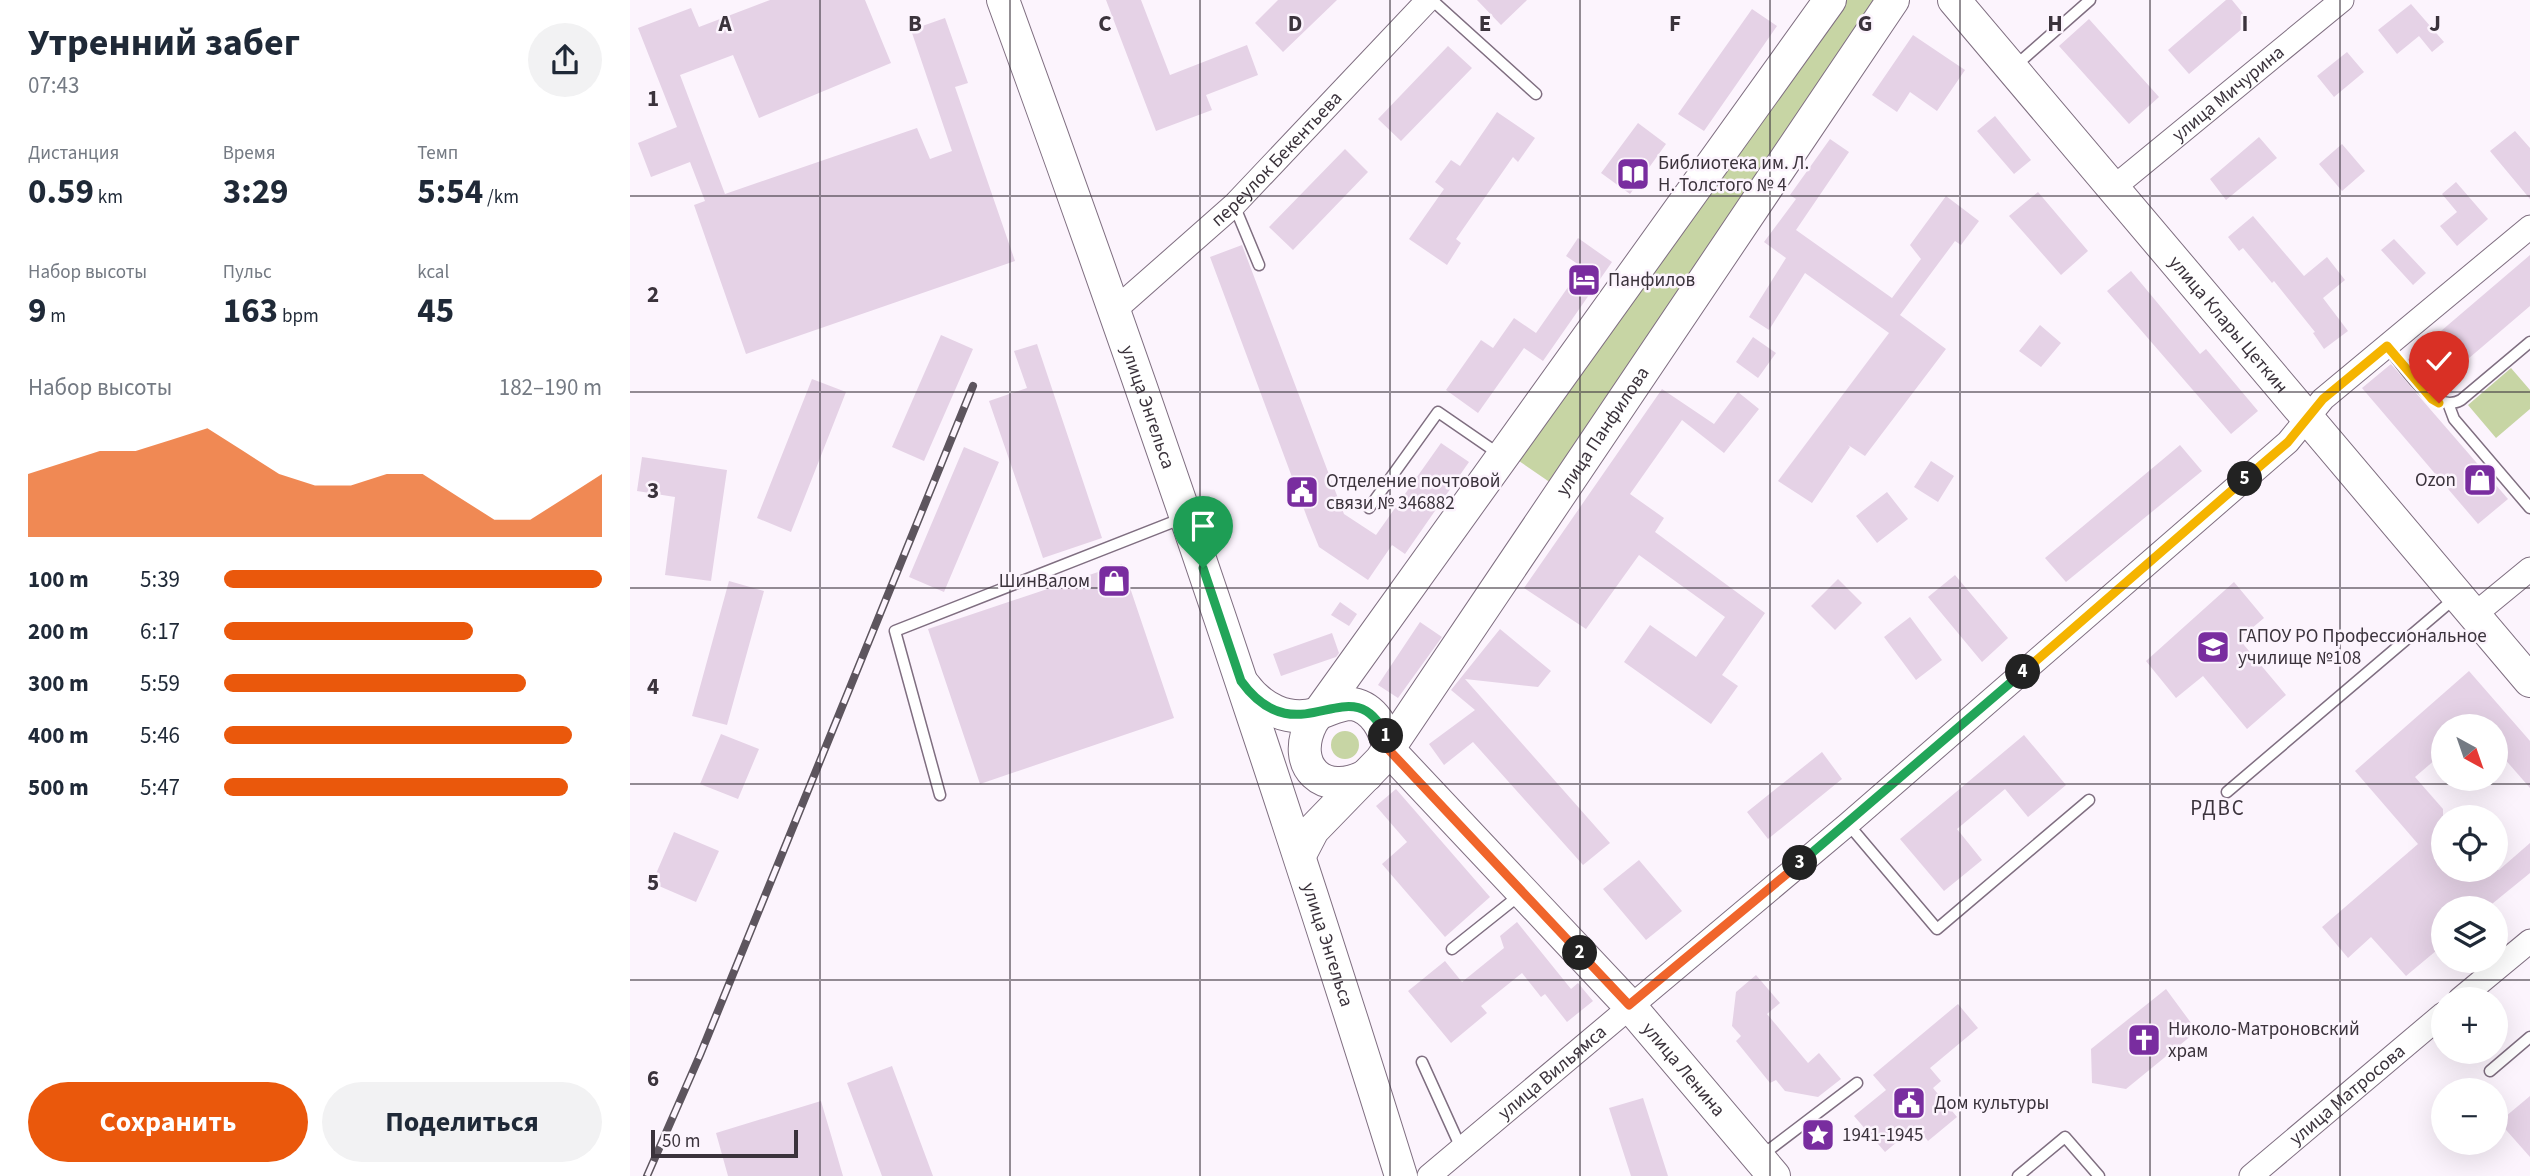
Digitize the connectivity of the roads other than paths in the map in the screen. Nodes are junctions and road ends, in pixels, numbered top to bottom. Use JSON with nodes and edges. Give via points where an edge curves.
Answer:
{"nodes":[{"id":1,"x":1003,"y":0,"type":"edge"},
{"id":2,"x":1430,"y":0,"type":"edge"},
{"id":3,"x":1830,"y":0,"type":"edge"},
{"id":4,"x":1893,"y":0,"type":"edge"},
{"id":5,"x":1954,"y":0,"type":"edge"},
{"id":6,"x":2090,"y":0,"type":"edge"},
{"id":7,"x":2342,"y":0,"type":"edge"},
{"id":8,"x":2012,"y":69,"type":"junction"},
{"id":9,"x":1536,"y":94,"type":"dead end"},
{"id":10,"x":2113,"y":188,"type":"junction"},
{"id":11,"x":1234,"y":205,"type":"junction"},
{"id":12,"x":2530,"y":227,"type":"edge"},
{"id":13,"x":1259,"y":265,"type":"dead end"},
{"id":14,"x":1116,"y":309,"type":"junction"},
{"id":15,"x":2530,"y":342,"type":"edge"},
{"id":16,"x":2387,"y":346,"type":"junction"},
{"id":17,"x":2448,"y":403,"type":"junction"},
{"id":18,"x":2308,"y":417,"type":"junction"},
{"id":19,"x":1504,"y":458,"type":"junction"},
{"id":20,"x":1369,"y":508,"type":"dead end"},
{"id":21,"x":2530,"y":509,"type":"edge"},
{"id":22,"x":1186,"y":517,"type":"junction"},
{"id":23,"x":2530,"y":569,"type":"edge"},
{"id":24,"x":2466,"y":606,"type":"junction"},
{"id":25,"x":1241,"y":681,"type":"junction"},
{"id":26,"x":2530,"y":681,"type":"edge"},
{"id":27,"x":1317,"y":717,"type":"junction"},
{"id":28,"x":1388,"y":749,"type":"junction"},
{"id":29,"x":1369,"y":774,"type":"junction"},
{"id":30,"x":1274,"y":776,"type":"junction"},
{"id":31,"x":2227,"y":792,"type":"dead end"},
{"id":32,"x":940,"y":795,"type":"dead end"},
{"id":33,"x":2089,"y":800,"type":"dead end"},
{"id":34,"x":1848,"y":824,"type":"junction"},
{"id":35,"x":1301,"y":853,"type":"junction"},
{"id":36,"x":1523,"y":892,"type":"junction"},
{"id":37,"x":2530,"y":941,"type":"edge"},
{"id":38,"x":1452,"y":949,"type":"dead end"},
{"id":39,"x":2474,"y":987,"type":"edge"},
{"id":40,"x":1629,"y":1005,"type":"junction"},
{"id":41,"x":2431,"y":1024,"type":"edge"},
{"id":42,"x":2530,"y":1037,"type":"edge"},
{"id":43,"x":1422,"y":1062,"type":"dead end"},
{"id":44,"x":2490,"y":1071,"type":"dead end"},
{"id":45,"x":1857,"y":1083,"type":"dead end"},
{"id":46,"x":1461,"y":1148,"type":"junction"},
{"id":47,"x":1766,"y":1167,"type":"edge"},
{"id":48,"x":1401,"y":1176,"type":"edge"},
{"id":49,"x":1429,"y":1176,"type":"edge"},
{"id":50,"x":2018,"y":1176,"type":"edge"},
{"id":51,"x":2099,"y":1176,"type":"edge"},
{"id":52,"x":2251,"y":1176,"type":"edge"}],
"edges":[{"from":1,"to":14,"type":"street","name":"улица Энгельса"},
{"from":2,"to":9,"type":"lane"},
{"from":2,"to":11,"type":"street","name":"переулок Бекентьева"},
{"from":3,"to":19,"type":"street"},
{"from":4,"to":28,"type":"street","name":"улица Панфилова"},
{"from":5,"to":8,"type":"street","name":"улица Клары Цеткин"},
{"from":6,"to":8,"type":"lane"},
{"from":7,"to":10,"type":"street","name":"улица Мичурина"},
{"from":8,"to":10,"type":"street","name":"улица Клары Цеткин"},
{"from":10,"to":18,"type":"street","name":"улица Клары Цеткин"},
{"from":11,"to":13,"type":"lane"},
{"from":11,"to":14,"type":"street","name":"переулок Бекентьева"},
{"from":12,"to":16,"type":"street","name":"улица Вильямса"},
{"from":14,"to":22,"type":"street","name":"улица Энгельса"},
{"from":15,"to":17,"type":"lane","via":[[2461,400]]},
{"from":16,"to":17,"type":"lane","via":[[2432,399]]},
{"from":16,"to":18,"type":"street","name":"улица Вильямса"},
{"from":17,"to":21,"type":"lane","via":[[2454,419]]},
{"from":18,"to":24,"type":"street","name":"улица Клары Цеткин"},
{"from":18,"to":34,"type":"street","name":"улица Вильямса","via":[[2288,442]]},
{"from":19,"to":20,"type":"lane","via":[[1438,412]]},
{"from":19,"to":27,"type":"street"},
{"from":22,"to":25,"type":"street","name":"улица Энгельса"},
{"from":22,"to":32,"type":"lane","via":[[895,631]]},
{"from":23,"to":24,"type":"street"},
{"from":24,"to":26,"type":"street","name":"улица Клары Цеткин"},
{"from":24,"to":31,"type":"lane"},
{"from":25,"to":27,"type":"street","via":[[1276,712]]},
{"from":25,"to":30,"type":"street","name":"улица Энгельса"},
{"from":27,"to":28,"type":"street","via":[[1354,704],[1383,729]]},
{"from":27,"to":29,"type":"street","via":[[1305,736],[1303,750],[1315,774],[1339,785]]},
{"from":27,"to":30,"type":"street","via":[[1289,745]]},
{"from":28,"to":29,"type":"street","name":"улица Панфилова"},
{"from":28,"to":36,"type":"street","name":"улица Ленина"},
{"from":29,"to":35,"type":"street","name":"улица Панфилова","via":[[1313,830]]},
{"from":30,"to":35,"type":"street","name":"улица Энгельса"},
{"from":33,"to":34,"type":"lane","via":[[1937,929]]},
{"from":34,"to":40,"type":"street","name":"улица Вильямса"},
{"from":35,"to":48,"type":"street","name":"улица Энгельса"},
{"from":36,"to":38,"type":"lane"},
{"from":36,"to":40,"type":"street","name":"улица Ленина"},
{"from":37,"to":39,"type":"street"},
{"from":40,"to":46,"type":"street","name":"улица Вильямса"},
{"from":40,"to":47,"type":"street","name":"улица Ленина"},
{"from":41,"to":52,"type":"street","name":"улица Матросова"},
{"from":42,"to":44,"type":"lane"},
{"from":43,"to":46,"type":"lane"},
{"from":45,"to":47,"type":"lane"},
{"from":46,"to":49,"type":"street","name":"улица Вильямса"},
{"from":50,"to":51,"type":"lane","via":[[2065,1137]]}]}
